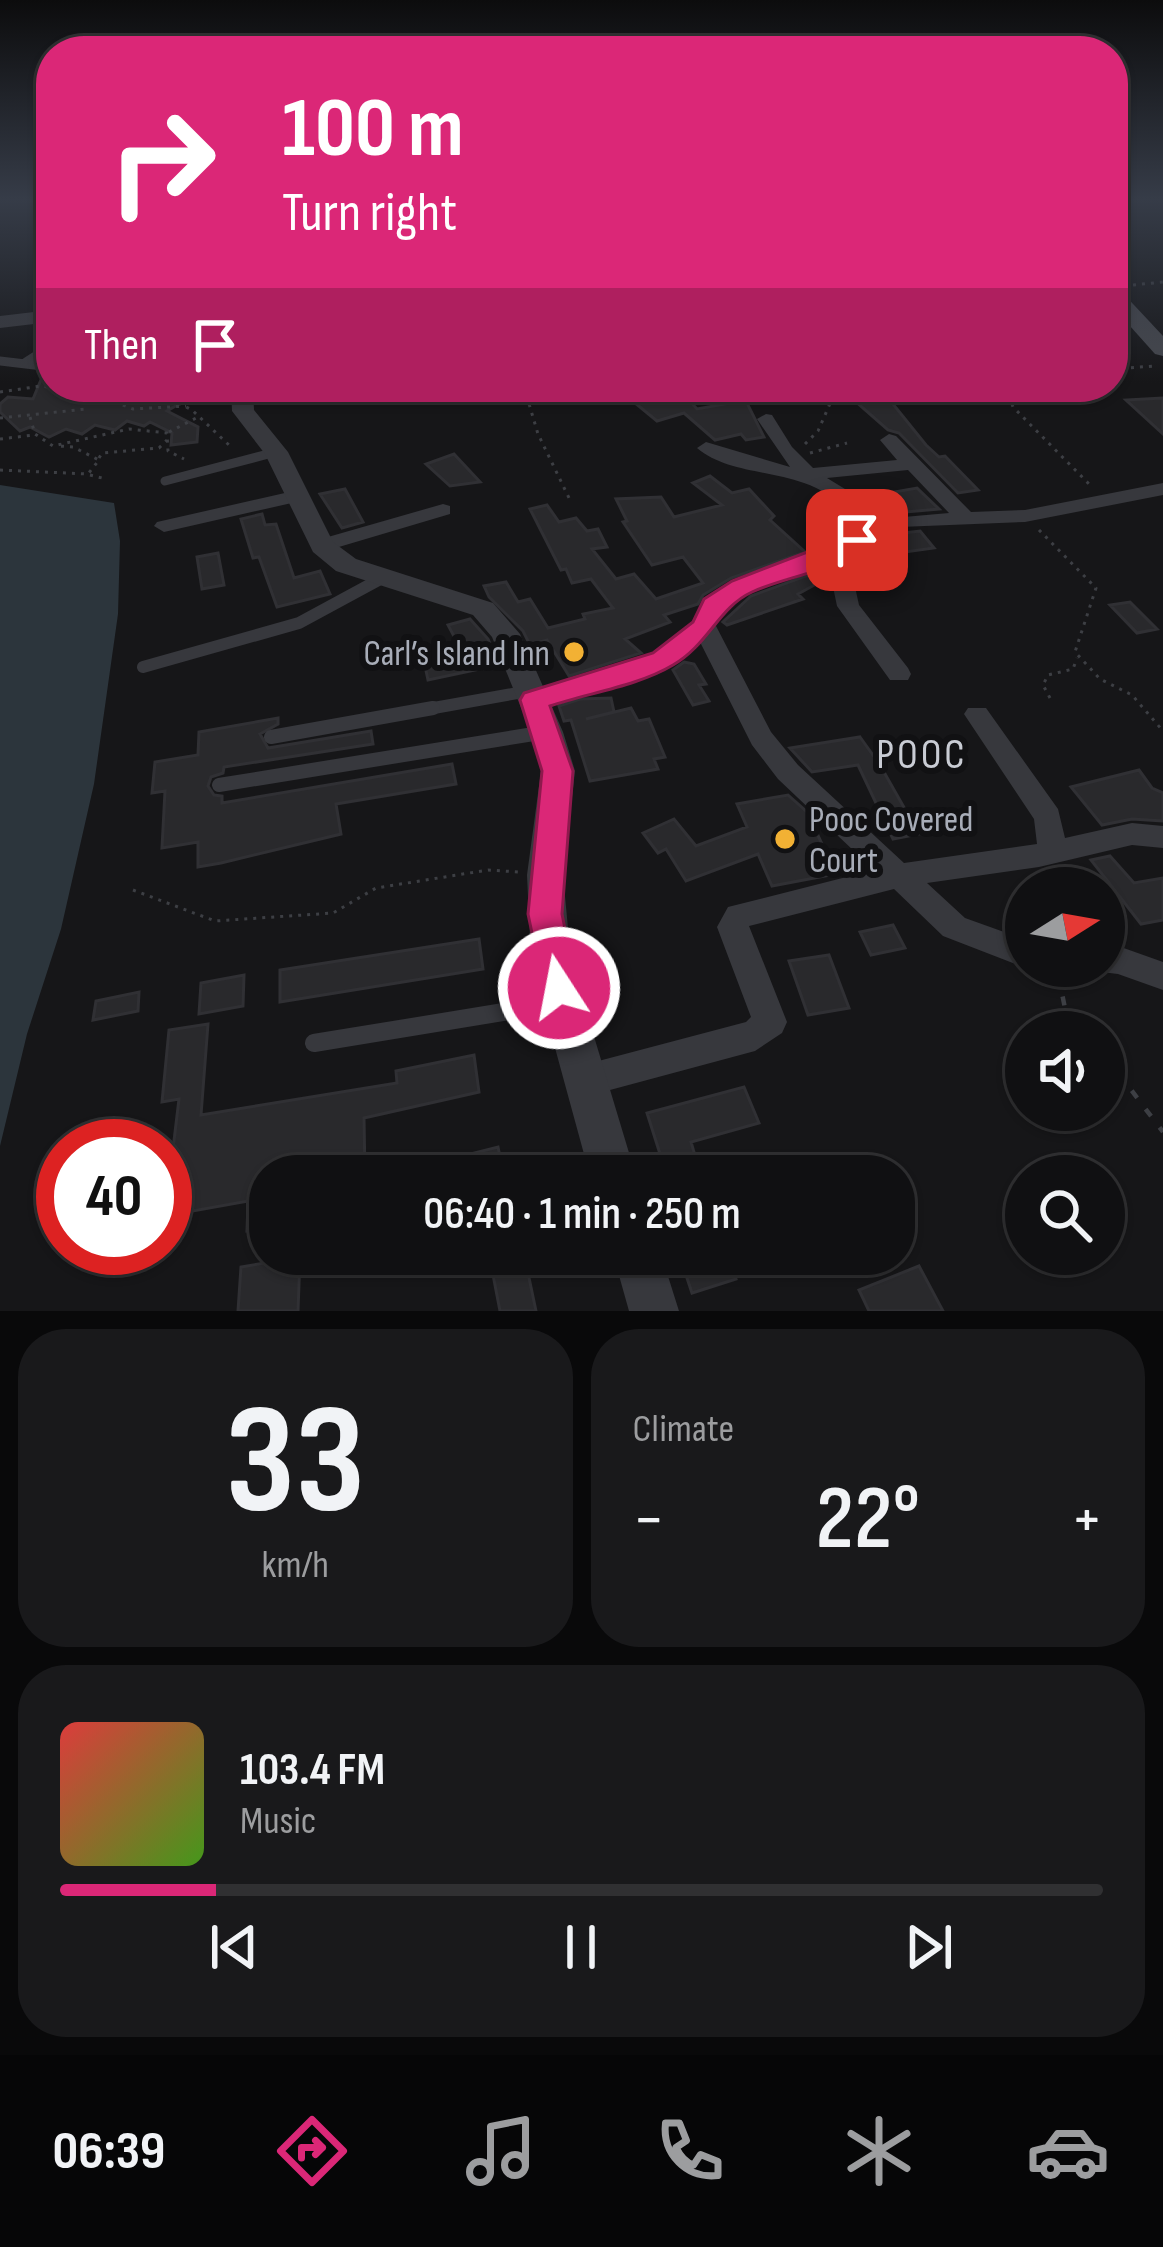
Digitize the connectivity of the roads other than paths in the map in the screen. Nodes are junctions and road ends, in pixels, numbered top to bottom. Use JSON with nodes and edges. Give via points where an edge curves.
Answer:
{"nodes":[{"id":1,"x":1128,"y":296,"type":"edge"},
{"id":2,"x":36,"y":318,"type":"edge"},
{"id":3,"x":0,"y":322,"type":"edge"},
{"id":4,"x":1163,"y":349,"type":"edge"},
{"id":5,"x":36,"y":355,"type":"edge"},
{"id":6,"x":0,"y":361,"type":"edge"},
{"id":7,"x":25,"y":362,"type":"junction"},
{"id":8,"x":36,"y":364,"type":"edge"},
{"id":9,"x":243,"y":402,"type":"edge"},
{"id":10,"x":766,"y":419,"type":"dead end"},
{"id":11,"x":889,"y":440,"type":"dead end"},
{"id":12,"x":706,"y":448,"type":"dead end"},
{"id":13,"x":276,"y":452,"type":"junction"},
{"id":14,"x":913,"y":464,"type":"junction"},
{"id":15,"x":808,"y":474,"type":"junction"},
{"id":16,"x":165,"y":482,"type":"dead end"},
{"id":17,"x":1163,"y":489,"type":"edge"},
{"id":18,"x":298,"y":496,"type":"junction"},
{"id":19,"x":443,"y":510,"type":"dead end"},
{"id":20,"x":965,"y":519,"type":"junction"},
{"id":21,"x":164,"y":526,"type":"dead end"},
{"id":22,"x":878,"y":527,"type":"junction"},
{"id":23,"x":322,"y":546,"type":"junction"},
{"id":24,"x":837,"y":553,"type":"junction"},
{"id":25,"x":384,"y":577,"type":"junction"},
{"id":26,"x":704,"y":626,"type":"junction"},
{"id":27,"x":142,"y":667,"type":"dead end"},
{"id":28,"x":898,"y":674,"type":"dead end"},
{"id":29,"x":537,"y":708,"type":"junction"},
{"id":30,"x":977,"y":714,"type":"dead end"},
{"id":31,"x":271,"y":737,"type":"dead end"},
{"id":32,"x":218,"y":785,"type":"dead end"},
{"id":33,"x":1163,"y":837,"type":"edge"},
{"id":34,"x":1052,"y":851,"type":"junction"},
{"id":35,"x":902,"y":875,"type":"junction"},
{"id":36,"x":1005,"y":946,"type":"edge"},
{"id":37,"x":1125,"y":962,"type":"edge"},
{"id":38,"x":1163,"y":976,"type":"edge"},
{"id":39,"x":559,"y":988,"type":"junction"},
{"id":40,"x":314,"y":1043,"type":"dead end"},
{"id":41,"x":584,"y":1080,"type":"junction"},
{"id":42,"x":607,"y":1155,"type":"edge"},
{"id":43,"x":643,"y":1275,"type":"edge"},
{"id":44,"x":654,"y":1311,"type":"edge"}],
"edges":[{"from":1,"to":4,"type":"main road"},
{"from":2,"to":3,"type":"street"},
{"from":5,"to":7,"type":"lane"},
{"from":6,"to":7,"type":"lane"},
{"from":7,"to":8,"type":"lane"},
{"from":9,"to":13,"type":"street"},
{"from":10,"to":15,"type":"street"},
{"from":11,"to":14,"type":"street"},
{"from":12,"to":15,"type":"street","via":[[738,464]]},
{"from":13,"to":16,"type":"lane"},
{"from":13,"to":18,"type":"street"},
{"from":14,"to":15,"type":"street"},
{"from":14,"to":20,"type":"street"},
{"from":15,"to":22,"type":"street","via":[[856,502]]},
{"from":17,"to":20,"type":"street","via":[[1025,516]]},
{"from":18,"to":21,"type":"street"},
{"from":18,"to":23,"type":"street"},
{"from":19,"to":23,"type":"street"},
{"from":20,"to":22,"type":"street"},
{"from":22,"to":24,"type":"street"},
{"from":23,"to":25,"type":"street","via":[[346,565]]},
{"from":24,"to":26,"type":"street","via":[[741,587],[713,604]]},
{"from":24,"to":28,"type":"street","via":[[848,605]]},
{"from":25,"to":27,"type":"lane","via":[[355,599],[272,633]]},
{"from":25,"to":29,"type":"street","via":[[496,619]]},
{"from":26,"to":29,"type":"street","via":[[662,660]]},
{"from":26,"to":35,"type":"street","via":[[760,738]]},
{"from":29,"to":31,"type":"lane"},
{"from":29,"to":32,"type":"lane"},
{"from":29,"to":39,"type":"street","via":[[558,771],[545,914]]},
{"from":30,"to":34,"type":"street","via":[[1048,817]]},
{"from":33,"to":34,"type":"street","via":[[1132,834]]},
{"from":34,"to":35,"type":"street"},
{"from":35,"to":36,"type":"street","via":[[955,927]]},
{"from":35,"to":41,"type":"street","via":[[739,916],[735,945],[770,1022],[755,1035]]},
{"from":37,"to":38,"type":"street"},
{"from":39,"to":40,"type":"lane","via":[[528,1008]]},
{"from":39,"to":41,"type":"street"},
{"from":41,"to":42,"type":"street"},
{"from":43,"to":44,"type":"street"}]}
